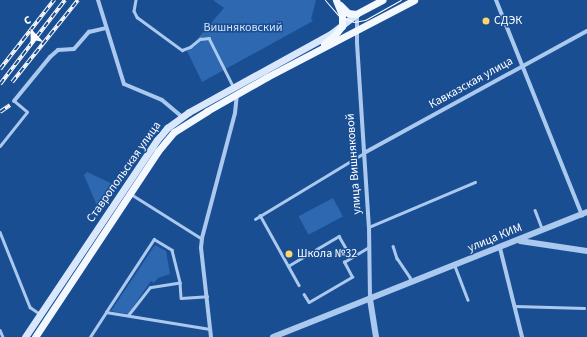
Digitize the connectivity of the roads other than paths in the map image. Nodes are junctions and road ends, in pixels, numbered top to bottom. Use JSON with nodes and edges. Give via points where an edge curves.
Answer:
{"nodes":[{"id":1,"x":98,"y":0,"type":"edge"},
{"id":2,"x":136,"y":0,"type":"edge"},
{"id":3,"x":336,"y":0,"type":"edge"},
{"id":4,"x":382,"y":0,"type":"edge"},
{"id":5,"x":414,"y":0,"type":"edge"},
{"id":6,"x":496,"y":0,"type":"edge"},
{"id":7,"x":356,"y":14,"type":"junction"},
{"id":8,"x":342,"y":26,"type":"junction"},
{"id":9,"x":106,"y":28,"type":"junction"},
{"id":10,"x":357,"y":30,"type":"junction"},
{"id":11,"x":587,"y":31,"type":"edge"},
{"id":12,"x":292,"y":64,"type":"junction"},
{"id":13,"x":524,"y":66,"type":"junction"},
{"id":14,"x":233,"y":87,"type":"junction"},
{"id":15,"x":237,"y":94,"type":"junction"},
{"id":16,"x":14,"y":101,"type":"joint"},
{"id":17,"x":182,"y":117,"type":"junction"},
{"id":18,"x":186,"y":123,"type":"junction"},
{"id":19,"x":0,"y":146,"type":"edge"},
{"id":20,"x":364,"y":153,"type":"junction"},
{"id":21,"x":475,"y":182,"type":"dead end"},
{"id":22,"x":130,"y":193,"type":"junction"},
{"id":23,"x":535,"y":210,"type":"dead end"},
{"id":24,"x":585,"y":214,"type":"edge"},
{"id":25,"x":260,"y":216,"type":"junction"},
{"id":26,"x":255,"y":219,"type":"dead end"},
{"id":27,"x":369,"y":227,"type":"junction"},
{"id":28,"x":543,"y":231,"type":"junction"},
{"id":29,"x":0,"y":232,"type":"edge"},
{"id":30,"x":202,"y":238,"type":"junction"},
{"id":31,"x":519,"y":240,"type":"junction"},
{"id":32,"x":369,"y":246,"type":"junction"},
{"id":33,"x":393,"y":246,"type":"dead end"},
{"id":34,"x":500,"y":248,"type":"junction"},
{"id":35,"x":587,"y":251,"type":"edge"},
{"id":36,"x":351,"y":257,"type":"junction"},
{"id":37,"x":288,"y":266,"type":"junction"},
{"id":38,"x":455,"y":266,"type":"junction"},
{"id":39,"x":180,"y":283,"type":"junction"},
{"id":40,"x":411,"y":283,"type":"junction"},
{"id":41,"x":299,"y":285,"type":"dead end"},
{"id":42,"x":304,"y":294,"type":"dead end"},
{"id":43,"x":207,"y":296,"type":"junction"},
{"id":44,"x":370,"y":299,"type":"junction"},
{"id":45,"x":468,"y":300,"type":"dead end"},
{"id":46,"x":514,"y":306,"type":"junction"},
{"id":47,"x":584,"y":308,"type":"dead end"},
{"id":48,"x":106,"y":312,"type":"junction"},
{"id":49,"x":40,"y":314,"type":"junction"},
{"id":50,"x":129,"y":315,"type":"junction"},
{"id":51,"x":210,"y":329,"type":"junction"},
{"id":52,"x":0,"y":330,"type":"edge"},
{"id":53,"x":27,"y":336,"type":"edge"},
{"id":54,"x":3,"y":337,"type":"edge"},
{"id":55,"x":35,"y":337,"type":"edge"},
{"id":56,"x":90,"y":337,"type":"edge"},
{"id":57,"x":211,"y":337,"type":"edge"},
{"id":58,"x":273,"y":337,"type":"edge"},
{"id":59,"x":376,"y":337,"type":"edge"},
{"id":60,"x":522,"y":337,"type":"edge"}],
"edges":[{"from":1,"to":9,"type":"street"},
{"from":2,"to":14,"type":"lane","via":[[134,11],[137,17],[182,50],[200,39],[209,38]]},
{"from":3,"to":7,"type":"main road","via":[[346,11]]},
{"from":3,"to":8,"type":"main road","via":[[342,15]]},
{"from":4,"to":7,"type":"main road","name":"Ставропольская улица"},
{"from":5,"to":10,"type":"main road","name":"Ставропольская улица"},
{"from":6,"to":13,"type":"street"},
{"from":7,"to":8,"type":"main road","name":"Ставропольская улица"},
{"from":7,"to":10,"type":"street","name":"улица Вишняковой"},
{"from":8,"to":12,"type":"main road","name":"Ставропольская улица","via":[[330,39]]},
{"from":8,"to":14,"type":"main road","name":"Ставропольская улица"},
{"from":9,"to":16,"type":"street","via":[[89,32],[74,49],[58,50]]},
{"from":9,"to":17,"type":"street","via":[[124,84],[162,100]]},
{"from":10,"to":12,"type":"main road","name":"Ставропольская улица"},
{"from":10,"to":20,"type":"street","name":"улица Вишняковой"},
{"from":11,"to":13,"type":"street","name":"Кавказская улица"},
{"from":12,"to":15,"type":"main road","name":"Ставропольская улица"},
{"from":13,"to":20,"type":"street","name":"Кавказская улица"},
{"from":13,"to":24,"type":"street","via":[[524,72]]},
{"from":14,"to":17,"type":"main road","name":"Ставропольская улица"},
{"from":15,"to":18,"type":"main road","name":"Ставропольская улица"},
{"from":15,"to":30,"type":"street","via":[[235,113]]},
{"from":16,"to":19,"type":"lane","via":[[27,112]]},
{"from":17,"to":18,"type":"lane"},
{"from":17,"to":49,"type":"main road","name":"Ставропольская улица","via":[[167,128],[157,140]]},
{"from":18,"to":22,"type":"main road","name":"Ставропольская улица","via":[[166,141]]},
{"from":20,"to":25,"type":"lane"},
{"from":20,"to":27,"type":"street","name":"улица Вишняковой"},
{"from":21,"to":27,"type":"lane"},
{"from":22,"to":30,"type":"lane"},
{"from":22,"to":55,"type":"main road","name":"Ставропольская улица"},
{"from":23,"to":28,"type":"lane"},
{"from":24,"to":28,"type":"street","name":"улица КИМ"},
{"from":25,"to":26,"type":"lane"},
{"from":25,"to":37,"type":"lane"},
{"from":27,"to":32,"type":"street","name":"улица Вишняковой"},
{"from":28,"to":31,"type":"street","name":"улица КИМ"},
{"from":29,"to":49,"type":"lane","via":[[30,307]]},
{"from":30,"to":43,"type":"street"},
{"from":31,"to":34,"type":"street","name":"улица КИМ"},
{"from":31,"to":35,"type":"street"},
{"from":32,"to":36,"type":"lane"},
{"from":32,"to":44,"type":"street","name":"улица Вишняковой"},
{"from":33,"to":40,"type":"lane","via":[[397,258],[410,276]]},
{"from":34,"to":38,"type":"street","name":"улица КИМ"},
{"from":34,"to":46,"type":"street"},
{"from":36,"to":37,"type":"lane","via":[[339,236]]},
{"from":36,"to":42,"type":"lane","via":[[344,262],[352,277],[309,302]]},
{"from":37,"to":41,"type":"lane"},
{"from":38,"to":40,"type":"street","name":"улица КИМ"},
{"from":38,"to":45,"type":"lane"},
{"from":39,"to":43,"type":"lane","via":[[181,298]]},
{"from":39,"to":48,"type":"lane","via":[[172,250],[154,239]]},
{"from":39,"to":50,"type":"lane","via":[[150,288]]},
{"from":40,"to":44,"type":"street","name":"улица КИМ"},
{"from":43,"to":51,"type":"street"},
{"from":44,"to":58,"type":"street","name":"улица КИМ"},
{"from":44,"to":59,"type":"street","name":"улица Вишняковой"},
{"from":46,"to":47,"type":"lane"},
{"from":46,"to":60,"type":"street"},
{"from":48,"to":50,"type":"lane"},
{"from":48,"to":56,"type":"lane"},
{"from":49,"to":53,"type":"main road","name":"Ставропольская улица"},
{"from":50,"to":51,"type":"lane"},
{"from":51,"to":57,"type":"street"},
{"from":52,"to":54,"type":"lane"}]}
